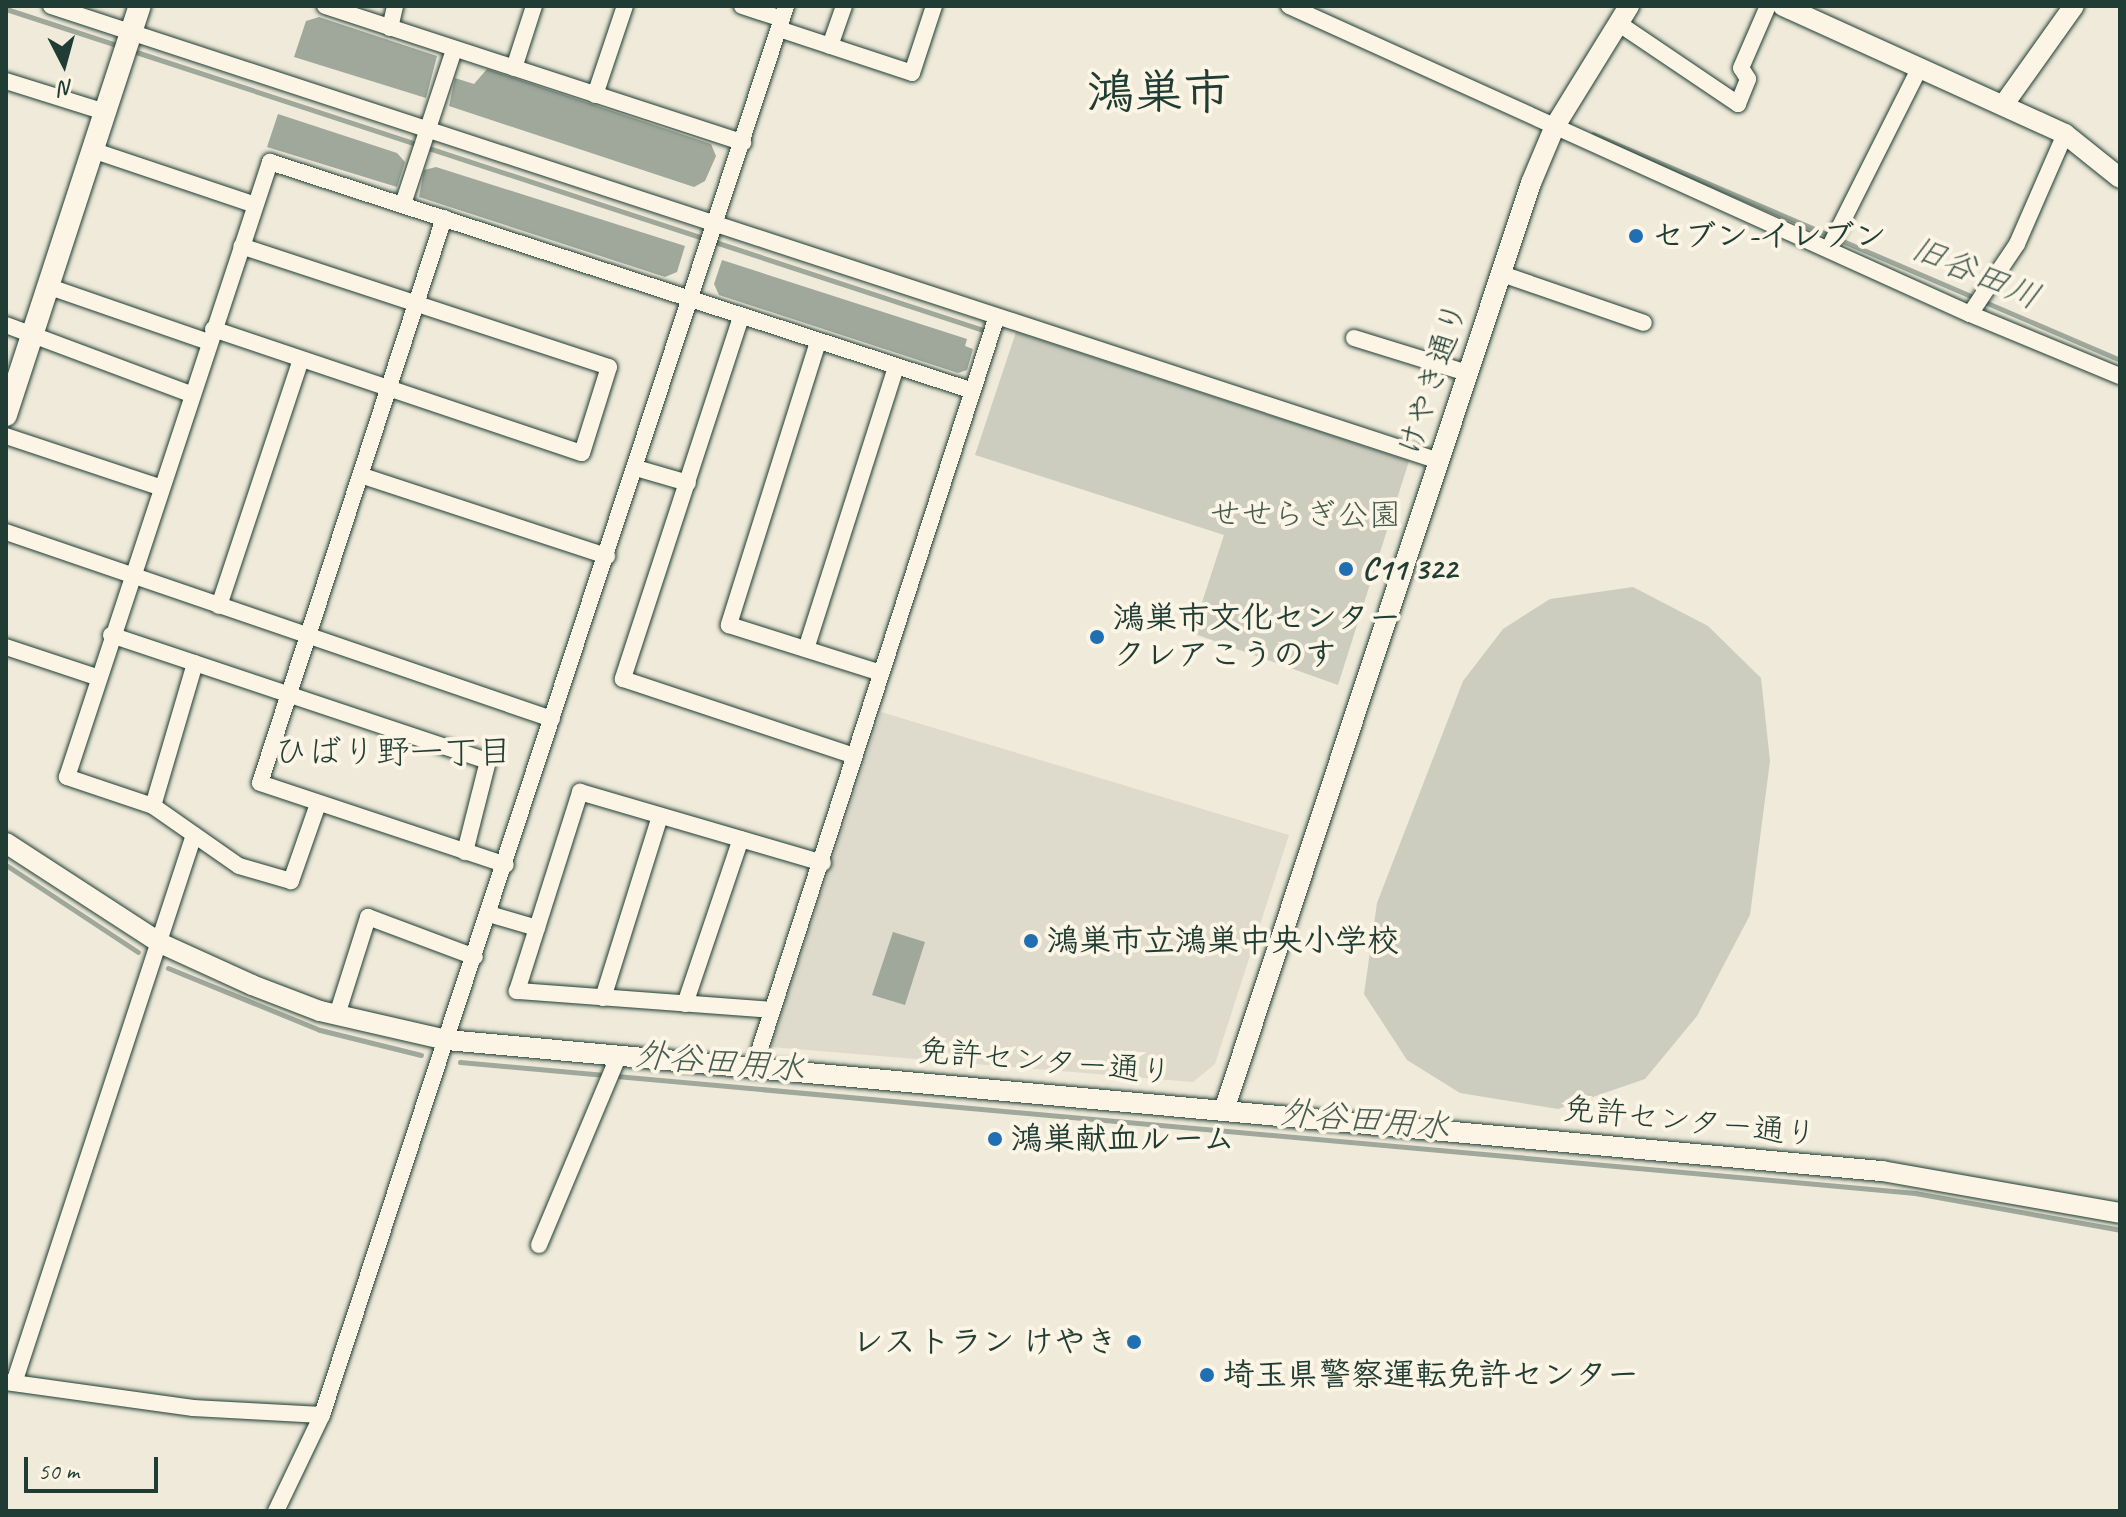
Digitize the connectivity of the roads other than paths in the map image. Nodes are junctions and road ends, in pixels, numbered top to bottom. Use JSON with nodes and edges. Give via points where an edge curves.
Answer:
{"nodes":[{"id":1,"x":51,"y":6,"type":"edge"},
{"id":2,"x":140,"y":6,"type":"edge"},
{"id":3,"x":325,"y":6,"type":"edge"},
{"id":4,"x":395,"y":6,"type":"edge"},
{"id":5,"x":534,"y":6,"type":"edge"},
{"id":6,"x":625,"y":6,"type":"edge"},
{"id":7,"x":742,"y":6,"type":"edge"},
{"id":8,"x":844,"y":6,"type":"edge"},
{"id":9,"x":934,"y":6,"type":"edge"},
{"id":10,"x":1289,"y":6,"type":"edge"},
{"id":11,"x":1768,"y":6,"type":"edge"},
{"id":12,"x":1783,"y":6,"type":"edge"},
{"id":13,"x":2074,"y":6,"type":"edge"},
{"id":14,"x":1624,"y":15,"type":"edge"},
{"id":15,"x":782,"y":18,"type":"edge"},
{"id":16,"x":390,"y":28,"type":"junction"},
{"id":17,"x":132,"y":32,"type":"junction"},
{"id":18,"x":830,"y":46,"type":"junction"},
{"id":19,"x":454,"y":50,"type":"junction"},
{"id":20,"x":1920,"y":67,"type":"junction"},
{"id":21,"x":514,"y":68,"type":"junction"},
{"id":22,"x":6,"y":81,"type":"edge"},
{"id":23,"x":595,"y":95,"type":"junction"},
{"id":24,"x":2004,"y":104,"type":"junction"},
{"id":25,"x":105,"y":112,"type":"junction"},
{"id":26,"x":1555,"y":126,"type":"junction"},
{"id":27,"x":427,"y":129,"type":"junction"},
{"id":28,"x":2065,"y":134,"type":"junction"},
{"id":29,"x":743,"y":143,"type":"junction"},
{"id":30,"x":92,"y":150,"type":"junction"},
{"id":31,"x":2120,"y":178,"type":"edge"},
{"id":32,"x":403,"y":204,"type":"junction"},
{"id":33,"x":255,"y":205,"type":"junction"},
{"id":34,"x":444,"y":218,"type":"junction"},
{"id":35,"x":718,"y":224,"type":"junction"},
{"id":36,"x":241,"y":246,"type":"junction"},
{"id":37,"x":1830,"y":246,"type":"junction"},
{"id":38,"x":1499,"y":273,"type":"junction"},
{"id":39,"x":47,"y":286,"type":"junction"},
{"id":40,"x":690,"y":299,"type":"junction"},
{"id":41,"x":416,"y":304,"type":"junction"},
{"id":42,"x":1970,"y":314,"type":"junction"},
{"id":43,"x":997,"y":316,"type":"junction"},
{"id":44,"x":741,"y":317,"type":"junction"},
{"id":45,"x":1644,"y":323,"type":"dead end"},
{"id":46,"x":6,"y":325,"type":"edge"},
{"id":47,"x":32,"y":333,"type":"junction"},
{"id":48,"x":211,"y":336,"type":"junction"},
{"id":49,"x":1354,"y":338,"type":"dead end"},
{"id":50,"x":818,"y":342,"type":"junction"},
{"id":51,"x":301,"y":360,"type":"junction"},
{"id":52,"x":896,"y":367,"type":"junction"},
{"id":53,"x":1467,"y":373,"type":"junction"},
{"id":54,"x":2120,"y":376,"type":"edge"},
{"id":55,"x":970,"y":390,"type":"junction"},
{"id":56,"x":392,"y":391,"type":"junction"},
{"id":57,"x":191,"y":394,"type":"junction"},
{"id":58,"x":6,"y":415,"type":"edge"},
{"id":59,"x":6,"y":436,"type":"edge"},
{"id":60,"x":1439,"y":461,"type":"junction"},
{"id":61,"x":636,"y":468,"type":"junction"},
{"id":62,"x":363,"y":476,"type":"junction"},
{"id":63,"x":688,"y":483,"type":"junction"},
{"id":64,"x":159,"y":487,"type":"junction"},
{"id":65,"x":6,"y":532,"type":"edge"},
{"id":66,"x":607,"y":556,"type":"junction"},
{"id":67,"x":129,"y":575,"type":"junction"},
{"id":68,"x":219,"y":606,"type":"junction"},
{"id":69,"x":111,"y":635,"type":"junction"},
{"id":70,"x":310,"y":635,"type":"junction"},
{"id":71,"x":6,"y":647,"type":"edge"},
{"id":72,"x":806,"y":649,"type":"junction"},
{"id":73,"x":195,"y":663,"type":"junction"},
{"id":74,"x":881,"y":673,"type":"junction"},
{"id":75,"x":99,"y":678,"type":"junction"},
{"id":76,"x":292,"y":695,"type":"junction"},
{"id":77,"x":552,"y":719,"type":"junction"},
{"id":78,"x":855,"y":756,"type":"junction"},
{"id":79,"x":318,"y":804,"type":"junction"},
{"id":80,"x":153,"y":806,"type":"junction"},
{"id":81,"x":660,"y":816,"type":"junction"},
{"id":82,"x":194,"y":835,"type":"junction"},
{"id":83,"x":741,"y":839,"type":"junction"},
{"id":84,"x":6,"y":843,"type":"edge"},
{"id":85,"x":465,"y":852,"type":"junction"},
{"id":86,"x":823,"y":863,"type":"junction"},
{"id":87,"x":506,"y":865,"type":"junction"},
{"id":88,"x":489,"y":914,"type":"junction"},
{"id":89,"x":537,"y":928,"type":"junction"},
{"id":90,"x":160,"y":943,"type":"junction"},
{"id":91,"x":475,"y":957,"type":"junction"},
{"id":92,"x":603,"y":998,"type":"junction"},
{"id":93,"x":685,"y":1004,"type":"junction"},
{"id":94,"x":772,"y":1010,"type":"junction"},
{"id":95,"x":337,"y":1015,"type":"junction"},
{"id":96,"x":447,"y":1040,"type":"junction"},
{"id":97,"x":618,"y":1057,"type":"junction"},
{"id":98,"x":753,"y":1070,"type":"junction"},
{"id":99,"x":1225,"y":1107,"type":"junction"},
{"id":100,"x":2120,"y":1213,"type":"edge"},
{"id":101,"x":539,"y":1245,"type":"dead end"},
{"id":102,"x":10,"y":1383,"type":"edge"},
{"id":103,"x":322,"y":1415,"type":"junction"},
{"id":104,"x":276,"y":1511,"type":"edge"}],
"edges":[{"from":1,"to":17,"type":"street"},
{"from":2,"to":17,"type":"main road"},
{"from":3,"to":16,"type":"street"},
{"from":4,"to":16,"type":"street"},
{"from":5,"to":21,"type":"street"},
{"from":6,"to":23,"type":"street"},
{"from":7,"to":15,"type":"street"},
{"from":8,"to":18,"type":"street"},
{"from":9,"to":18,"type":"street","via":[[912,73]]},
{"from":10,"to":26,"type":"street"},
{"from":11,"to":14,"type":"street","via":[[1741,68],[1748,79],[1738,104]]},
{"from":12,"to":20,"type":"street"},
{"from":13,"to":24,"type":"street"},
{"from":14,"to":26,"type":"street","name":"けやき通り"},
{"from":15,"to":18,"type":"street"},
{"from":15,"to":29,"type":"street"},
{"from":16,"to":19,"type":"street"},
{"from":17,"to":25,"type":"main road"},
{"from":17,"to":27,"type":"street"},
{"from":19,"to":21,"type":"street"},
{"from":19,"to":27,"type":"street"},
{"from":20,"to":24,"type":"street"},
{"from":20,"to":37,"type":"street"},
{"from":21,"to":23,"type":"street"},
{"from":22,"to":25,"type":"street"},
{"from":23,"to":29,"type":"street"},
{"from":24,"to":28,"type":"street"},
{"from":25,"to":30,"type":"main road"},
{"from":26,"to":37,"type":"street"},
{"from":26,"to":38,"type":"street","name":"けやき通り"},
{"from":27,"to":32,"type":"street"},
{"from":27,"to":35,"type":"street"},
{"from":28,"to":31,"type":"street"},
{"from":28,"to":42,"type":"street","via":[[2017,244]]},
{"from":29,"to":35,"type":"street"},
{"from":30,"to":33,"type":"street"},
{"from":30,"to":39,"type":"main road"},
{"from":32,"to":33,"type":"street","via":[[270,162]]},
{"from":32,"to":34,"type":"street"},
{"from":33,"to":36,"type":"street"},
{"from":34,"to":40,"type":"street"},
{"from":34,"to":41,"type":"street"},
{"from":35,"to":40,"type":"street"},
{"from":35,"to":43,"type":"street"},
{"from":36,"to":41,"type":"street"},
{"from":36,"to":48,"type":"street"},
{"from":37,"to":42,"type":"street"},
{"from":38,"to":45,"type":"street"},
{"from":38,"to":53,"type":"street","name":"けやき通り"},
{"from":39,"to":47,"type":"main road"},
{"from":39,"to":48,"type":"street"},
{"from":40,"to":44,"type":"street"},
{"from":40,"to":61,"type":"street"},
{"from":41,"to":56,"type":"street"},
{"from":41,"to":56,"type":"street","via":[[609,367],[582,453]]},
{"from":42,"to":54,"type":"street"},
{"from":43,"to":55,"type":"street"},
{"from":43,"to":60,"type":"street"},
{"from":44,"to":50,"type":"street"},
{"from":44,"to":63,"type":"street"},
{"from":46,"to":47,"type":"street"},
{"from":47,"to":57,"type":"street"},
{"from":47,"to":58,"type":"main road"},
{"from":48,"to":51,"type":"street"},
{"from":48,"to":57,"type":"street"},
{"from":49,"to":53,"type":"street"},
{"from":50,"to":52,"type":"street"},
{"from":50,"to":72,"type":"street","via":[[729,625]]},
{"from":51,"to":56,"type":"street"},
{"from":51,"to":68,"type":"street"},
{"from":52,"to":55,"type":"street"},
{"from":52,"to":72,"type":"street"},
{"from":53,"to":60,"type":"street","name":"けやき通り"},
{"from":55,"to":74,"type":"street"},
{"from":56,"to":62,"type":"street"},
{"from":57,"to":64,"type":"street"},
{"from":59,"to":64,"type":"street"},
{"from":60,"to":99,"type":"street","name":"けやき通り"},
{"from":61,"to":63,"type":"street"},
{"from":61,"to":66,"type":"street"},
{"from":62,"to":66,"type":"street"},
{"from":62,"to":70,"type":"street"},
{"from":63,"to":78,"type":"street","via":[[623,679]]},
{"from":64,"to":67,"type":"street"},
{"from":65,"to":67,"type":"street"},
{"from":66,"to":77,"type":"street"},
{"from":67,"to":68,"type":"street"},
{"from":67,"to":69,"type":"street"},
{"from":68,"to":70,"type":"street"},
{"from":69,"to":73,"type":"street"},
{"from":69,"to":75,"type":"street"},
{"from":70,"to":76,"type":"street"},
{"from":70,"to":77,"type":"street"},
{"from":71,"to":75,"type":"street"},
{"from":72,"to":74,"type":"street"},
{"from":73,"to":76,"type":"street"},
{"from":73,"to":80,"type":"street"},
{"from":74,"to":78,"type":"street"},
{"from":75,"to":80,"type":"street","via":[[67,777]]},
{"from":76,"to":79,"type":"street","via":[[260,783]]},
{"from":76,"to":85,"type":"street","via":[[488,761]]},
{"from":77,"to":87,"type":"street"},
{"from":78,"to":86,"type":"street"},
{"from":79,"to":82,"type":"street","via":[[291,881],[239,866]]},
{"from":79,"to":85,"type":"street"},
{"from":80,"to":82,"type":"street"},
{"from":81,"to":83,"type":"street"},
{"from":81,"to":89,"type":"street","via":[[580,792]]},
{"from":81,"to":92,"type":"street"},
{"from":82,"to":90,"type":"street"},
{"from":83,"to":86,"type":"street"},
{"from":83,"to":93,"type":"street"},
{"from":84,"to":90,"type":"street","name":"免許センター通り"},
{"from":85,"to":87,"type":"street"},
{"from":86,"to":94,"type":"street"},
{"from":87,"to":88,"type":"street"},
{"from":88,"to":89,"type":"street"},
{"from":88,"to":91,"type":"street"},
{"from":89,"to":92,"type":"street","via":[[517,991]]},
{"from":90,"to":95,"type":"street","name":"免許センター通り"},
{"from":90,"to":102,"type":"street"},
{"from":91,"to":95,"type":"street","via":[[368,917]]},
{"from":91,"to":96,"type":"street"},
{"from":92,"to":93,"type":"street"},
{"from":93,"to":94,"type":"street"},
{"from":94,"to":98,"type":"street"},
{"from":95,"to":96,"type":"street","name":"免許センター通り"},
{"from":96,"to":97,"type":"street","name":"免許センター通り"},
{"from":96,"to":103,"type":"street"},
{"from":97,"to":98,"type":"street","name":"免許センター通り"},
{"from":97,"to":101,"type":"street"},
{"from":98,"to":99,"type":"street","name":"免許センター通り"},
{"from":99,"to":100,"type":"street","name":"免許センター通り","via":[[1926,1176]]},
{"from":102,"to":103,"type":"street","via":[[193,1408]]},
{"from":103,"to":104,"type":"street"}]}
